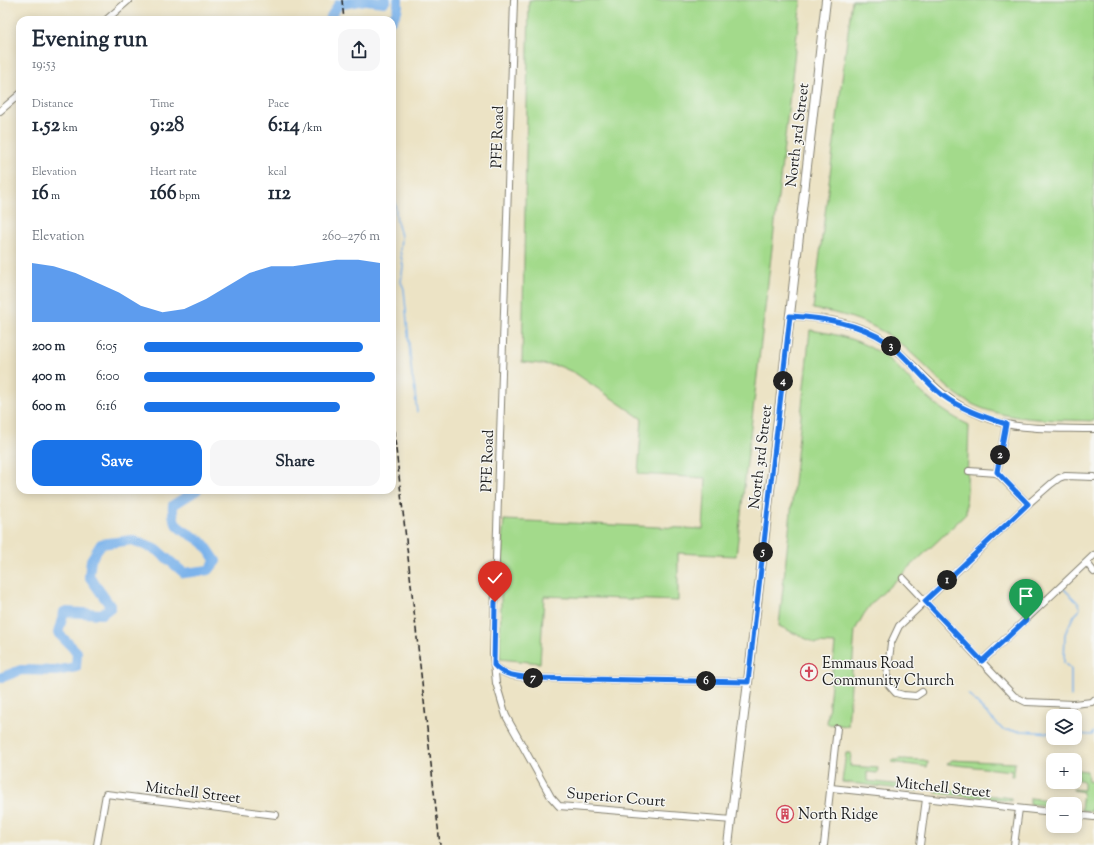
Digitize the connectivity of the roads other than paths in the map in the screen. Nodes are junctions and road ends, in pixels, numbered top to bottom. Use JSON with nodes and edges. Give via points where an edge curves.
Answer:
{"nodes":[{"id":1,"x":129,"y":0,"type":"edge"},
{"id":2,"x":514,"y":0,"type":"edge"},
{"id":3,"x":826,"y":0,"type":"edge"},
{"id":4,"x":111,"y":16,"type":"edge"},
{"id":5,"x":16,"y":97,"type":"edge"},
{"id":6,"x":0,"y":111,"type":"edge"},
{"id":7,"x":790,"y":316,"type":"junction"},
{"id":8,"x":1006,"y":424,"type":"junction"},
{"id":9,"x":1094,"y":429,"type":"edge"},
{"id":10,"x":968,"y":471,"type":"dead end"},
{"id":11,"x":997,"y":472,"type":"junction"},
{"id":12,"x":1094,"y":477,"type":"edge"},
{"id":13,"x":1028,"y":504,"type":"junction"},
{"id":14,"x":1094,"y":555,"type":"edge"},
{"id":15,"x":1086,"y":563,"type":"junction"},
{"id":16,"x":1094,"y":572,"type":"edge"},
{"id":17,"x":904,"y":578,"type":"dead end"},
{"id":18,"x":925,"y":601,"type":"junction"},
{"id":19,"x":982,"y":661,"type":"junction"},
{"id":20,"x":494,"y":665,"type":"junction"},
{"id":21,"x":748,"y":682,"type":"junction"},
{"id":22,"x":922,"y":692,"type":"dead end"},
{"id":23,"x":1094,"y":700,"type":"edge"},
{"id":24,"x":837,"y":728,"type":"dead end"},
{"id":25,"x":831,"y":788,"type":"junction"},
{"id":26,"x":926,"y":798,"type":"junction"},
{"id":27,"x":1019,"y":809,"type":"junction"},
{"id":28,"x":1046,"y":811,"type":"edge"},
{"id":29,"x":276,"y":815,"type":"dead end"},
{"id":30,"x":1082,"y":816,"type":"edge"},
{"id":31,"x":1094,"y":817,"type":"edge"},
{"id":32,"x":732,"y":820,"type":"junction"},
{"id":33,"x":97,"y":845,"type":"edge"},
{"id":34,"x":728,"y":845,"type":"edge"},
{"id":35,"x":824,"y":845,"type":"edge"},
{"id":36,"x":920,"y":845,"type":"edge"},
{"id":37,"x":1014,"y":845,"type":"edge"}],
"edges":[{"from":1,"to":4,"type":"street"},
{"from":2,"to":20,"type":"street","name":"PFE Road"},
{"from":3,"to":7,"type":"main road","name":"North 3rd Street"},
{"from":5,"to":6,"type":"street"},
{"from":7,"to":8,"type":"street","via":[[830,320],[870,333],[887,342],[942,395],[974,413]]},
{"from":7,"to":21,"type":"main road","name":"North 3rd Street"},
{"from":8,"to":9,"type":"street"},
{"from":8,"to":11,"type":"street"},
{"from":10,"to":11,"type":"street"},
{"from":11,"to":13,"type":"street"},
{"from":12,"to":13,"type":"street","via":[[1059,478]]},
{"from":13,"to":18,"type":"street"},
{"from":14,"to":15,"type":"street"},
{"from":15,"to":16,"type":"street"},
{"from":15,"to":19,"type":"street"},
{"from":17,"to":18,"type":"street"},
{"from":18,"to":19,"type":"street"},
{"from":18,"to":22,"type":"street","via":[[899,626],[894,635],[887,676],[888,684],[896,693],[916,696]]},
{"from":19,"to":23,"type":"street","via":[[1014,696],[1026,702],[1074,704]]},
{"from":20,"to":21,"type":"street","via":[[510,676],[532,678]]},
{"from":20,"to":32,"type":"street","name":"Superior Court","via":[[496,683],[506,716],[551,797],[559,806]]},
{"from":21,"to":32,"type":"main road","name":"North 3rd Street"},
{"from":24,"to":25,"type":"street"},
{"from":25,"to":26,"type":"street","name":"Mitchell Street"},
{"from":25,"to":35,"type":"street"},
{"from":26,"to":27,"type":"street","name":"Mitchell Street"},
{"from":26,"to":36,"type":"street"},
{"from":27,"to":28,"type":"street","name":"Mitchell Street"},
{"from":27,"to":37,"type":"street"},
{"from":29,"to":33,"type":"street","name":"Mitchell Street","via":[[106,794]]},
{"from":30,"to":31,"type":"street"},
{"from":32,"to":34,"type":"main road","name":"North 3rd Street"}]}
